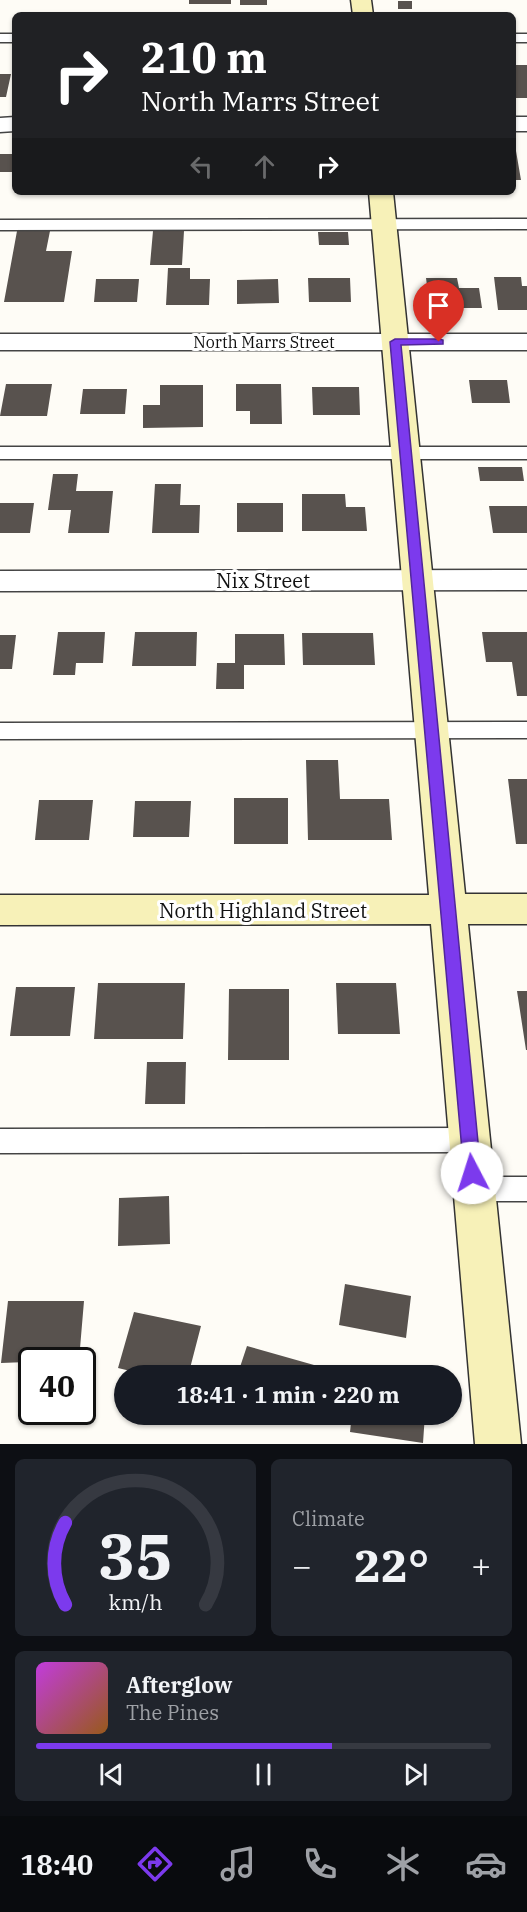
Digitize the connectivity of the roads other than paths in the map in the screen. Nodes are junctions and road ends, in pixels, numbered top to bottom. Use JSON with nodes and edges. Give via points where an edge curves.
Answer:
{"nodes":[{"id":1,"x":382,"y":208,"type":"edge"},
{"id":2,"x":527,"y":224,"type":"edge"},
{"id":3,"x":0,"y":225,"type":"edge"},
{"id":4,"x":0,"y":342,"type":"edge"},
{"id":5,"x":395,"y":342,"type":"junction"},
{"id":6,"x":527,"y":342,"type":"edge"},
{"id":7,"x":0,"y":453,"type":"edge"},
{"id":8,"x":406,"y":453,"type":"junction"},
{"id":9,"x":527,"y":453,"type":"edge"},
{"id":10,"x":0,"y":580,"type":"edge"},
{"id":11,"x":418,"y":580,"type":"junction"},
{"id":12,"x":527,"y":580,"type":"edge"},
{"id":13,"x":432,"y":730,"type":"junction"},
{"id":14,"x":527,"y":730,"type":"edge"},
{"id":15,"x":0,"y":731,"type":"edge"},
{"id":16,"x":450,"y":909,"type":"junction"},
{"id":17,"x":527,"y":909,"type":"edge"},
{"id":18,"x":0,"y":910,"type":"edge"},
{"id":19,"x":469,"y":1140,"type":"junction"},
{"id":20,"x":0,"y":1141,"type":"edge"},
{"id":21,"x":474,"y":1189,"type":"junction"},
{"id":22,"x":527,"y":1189,"type":"edge"},
{"id":23,"x":498,"y":1444,"type":"edge"}],
"edges":[{"from":1,"to":2,"type":"lane"},
{"from":1,"to":3,"type":"lane"},
{"from":1,"to":5,"type":"street"},
{"from":4,"to":5,"type":"street","name":"North Marrs Street"},
{"from":5,"to":6,"type":"street","name":"North Marrs Street"},
{"from":5,"to":8,"type":"street"},
{"from":7,"to":8,"type":"lane"},
{"from":8,"to":9,"type":"lane"},
{"from":8,"to":11,"type":"street"},
{"from":10,"to":11,"type":"street","name":"Nix Street"},
{"from":11,"to":12,"type":"street","name":"Nix Street"},
{"from":11,"to":13,"type":"street"},
{"from":13,"to":14,"type":"lane"},
{"from":13,"to":15,"type":"lane"},
{"from":13,"to":16,"type":"street"},
{"from":16,"to":17,"type":"street","name":"North Highland Street"},
{"from":16,"to":18,"type":"street","name":"North Highland Street"},
{"from":16,"to":19,"type":"street"},
{"from":19,"to":20,"type":"lane"},
{"from":19,"to":21,"type":"street"},
{"from":21,"to":22,"type":"lane"},
{"from":21,"to":23,"type":"street"}]}
